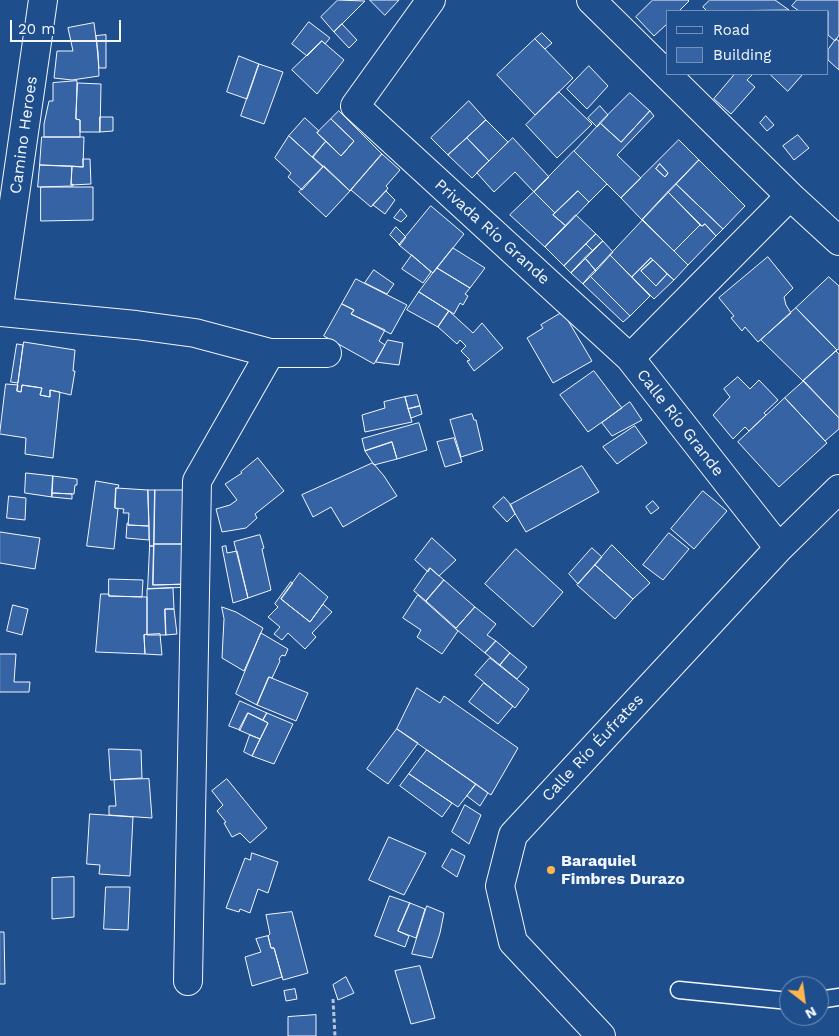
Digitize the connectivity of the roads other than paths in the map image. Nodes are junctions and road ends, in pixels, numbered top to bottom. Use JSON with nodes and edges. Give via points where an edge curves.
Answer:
{"nodes":[{"id":1,"x":43,"y":0,"type":"edge"},
{"id":2,"x":431,"y":0,"type":"edge"},
{"id":3,"x":591,"y":0,"type":"edge"},
{"id":4,"x":666,"y":74,"type":"edge"},
{"id":5,"x":667,"y":75,"type":"edge"},
{"id":6,"x":790,"y":196,"type":"junction"},
{"id":7,"x":839,"y":241,"type":"edge"},
{"id":8,"x":0,"y":299,"type":"edge"},
{"id":9,"x":0,"y":312,"type":"edge"},
{"id":10,"x":270,"y":353,"type":"junction"},
{"id":11,"x":327,"y":353,"type":"dead end"},
{"id":12,"x":630,"y":358,"type":"junction"},
{"id":13,"x":839,"y":489,"type":"edge"},
{"id":14,"x":779,"y":548,"type":"junction"},
{"id":15,"x":188,"y":981,"type":"dead end"},
{"id":16,"x":680,"y":990,"type":"dead end"},
{"id":17,"x":779,"y":1000,"type":"edge"},
{"id":18,"x":601,"y":1036,"type":"edge"}],
"edges":[{"from":1,"to":8,"type":"street","name":"Camino Heroes"},
{"from":2,"to":12,"type":"street","name":"Privada Río Grande","via":[[355,106]]},
{"from":3,"to":4,"type":"street"},
{"from":5,"to":6,"type":"street"},
{"from":6,"to":7,"type":"street"},
{"from":6,"to":12,"type":"street","name":"Calle Río Grande"},
{"from":9,"to":10,"type":"street","via":[[195,333]]},
{"from":10,"to":11,"type":"street"},
{"from":10,"to":15,"type":"street","via":[[197,481]]},
{"from":12,"to":14,"type":"street","name":"Calle Río Grande"},
{"from":13,"to":14,"type":"street","name":"Calle Río Éufrates"},
{"from":14,"to":18,"type":"street","name":"Calle Río Éufrates","via":[[513,835],[500,886],[513,942]]},
{"from":16,"to":17,"type":"lane"}]}
